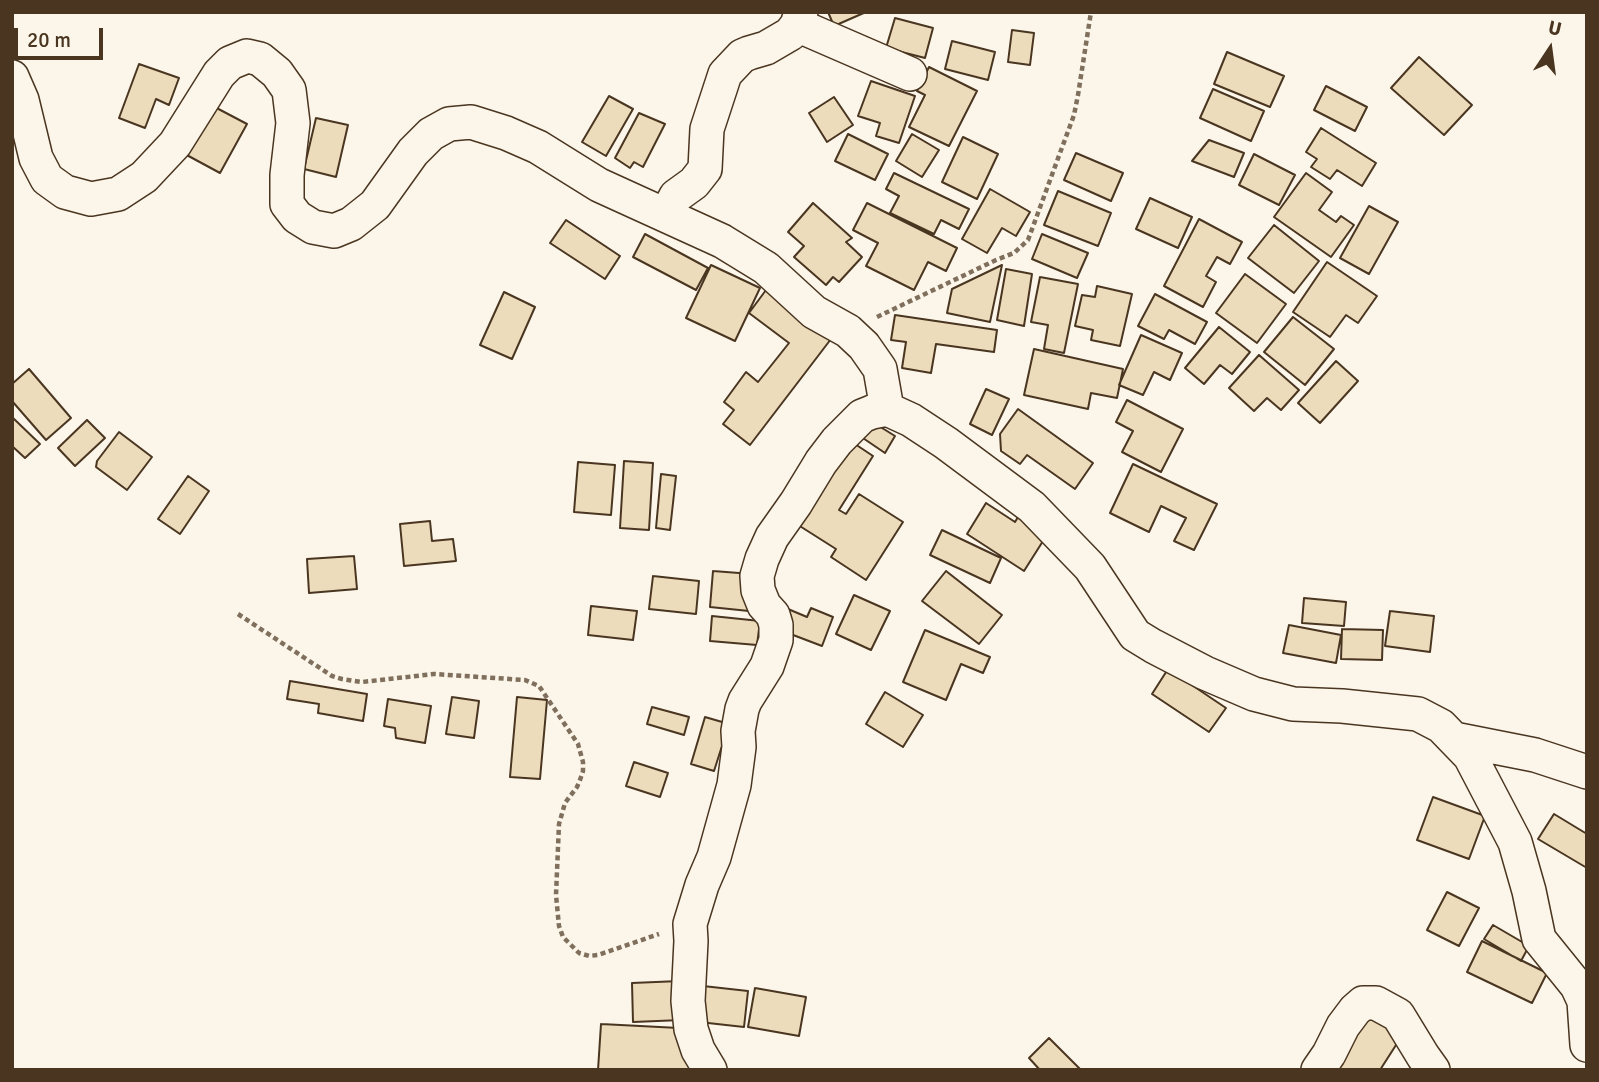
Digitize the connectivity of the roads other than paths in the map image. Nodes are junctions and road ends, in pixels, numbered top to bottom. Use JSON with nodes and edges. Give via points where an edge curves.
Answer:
{"nodes":[{"id":1,"x":799,"y":19,"type":"edge"},
{"id":2,"x":909,"y":74,"type":"dead end"},
{"id":3,"x":12,"y":77,"type":"edge"},
{"id":4,"x":666,"y":215,"type":"junction"},
{"id":5,"x":887,"y":409,"type":"junction"},
{"id":6,"x":1454,"y":738,"type":"junction"},
{"id":7,"x":1587,"y":772,"type":"edge"},
{"id":8,"x":1587,"y":1047,"type":"edge"},
{"id":9,"x":710,"y":1070,"type":"edge"},
{"id":10,"x":1318,"y":1070,"type":"edge"},
{"id":11,"x":1433,"y":1070,"type":"edge"},
{"id":12,"x":1581,"y":1070,"type":"edge"}],
"edges":[{"from":1,"to":2,"type":"street"},
{"from":1,"to":4,"type":"street","via":[[790,34],[742,56],[725,74],[707,129],[705,169],[676,196]]},
{"from":3,"to":4,"type":"street","via":[[36,158],[47,179],[65,192],[91,199],[118,194],[144,177],[175,144],[219,74],[230,63],[247,57],[260,59],[289,90],[293,123],[288,204],[313,227],[334,232],[351,224],[374,205],[430,134],[449,124],[471,122],[538,146],[599,185]]},
{"from":4,"to":5,"type":"street","via":[[766,268],[814,312],[848,331],[880,369]]},
{"from":5,"to":6,"type":"street","via":[[911,420],[1032,507],[1090,567],[1135,635],[1153,646],[1254,694],[1293,704],[1418,714]]},
{"from":5,"to":9,"type":"street","via":[[862,416],[836,441],[772,537],[757,576],[758,590],[776,625],[776,640],[742,709],[734,785],[690,924],[691,1029]]},
{"from":6,"to":7,"type":"street","via":[[1535,755]]},
{"from":6,"to":8,"type":"street","via":[[1470,756],[1515,842],[1539,939],[1584,1000]]},
{"from":8,"to":12,"type":"street"},
{"from":10,"to":11,"type":"street","via":[[1355,1010],[1363,1003],[1376,1003],[1398,1015]]}]}
